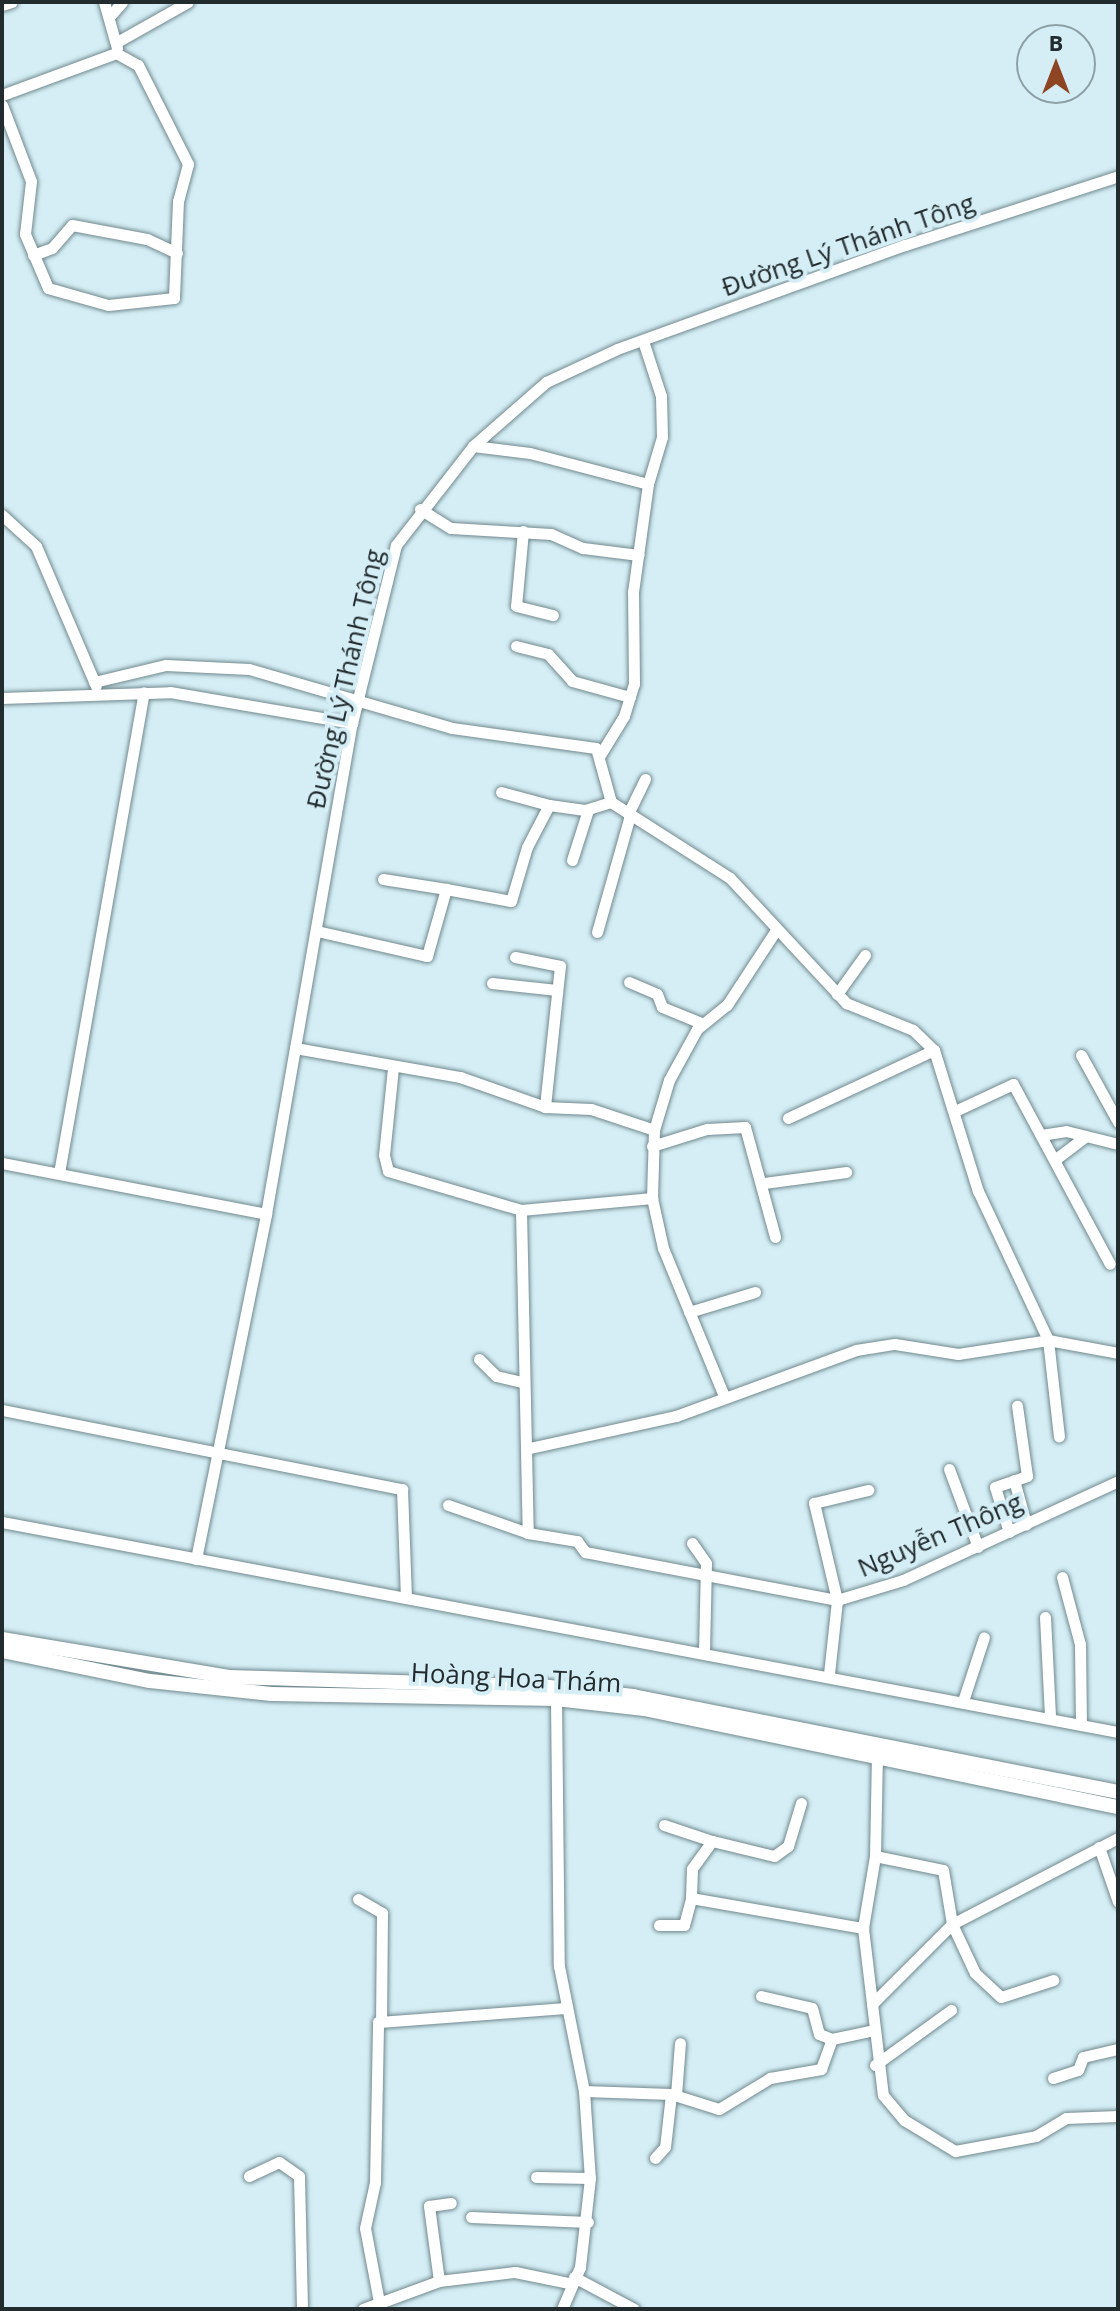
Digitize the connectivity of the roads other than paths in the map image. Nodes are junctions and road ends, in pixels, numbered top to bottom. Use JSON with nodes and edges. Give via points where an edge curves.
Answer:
{"nodes":[{"id":1,"x":12,"y":2,"type":"edge"},
{"id":2,"x":104,"y":2,"type":"edge"},
{"id":3,"x":122,"y":2,"type":"edge"},
{"id":4,"x":188,"y":2,"type":"edge"},
{"id":5,"x":2,"y":5,"type":"edge"},
{"id":6,"x":110,"y":16,"type":"junction"},
{"id":7,"x":116,"y":48,"type":"junction"},
{"id":8,"x":2,"y":95,"type":"edge"},
{"id":9,"x":2,"y":105,"type":"edge"},
{"id":10,"x":1118,"y":176,"type":"edge"},
{"id":11,"x":177,"y":253,"type":"junction"},
{"id":12,"x":33,"y":255,"type":"junction"},
{"id":13,"x":643,"y":341,"type":"junction"},
{"id":14,"x":473,"y":446,"type":"junction"},
{"id":15,"x":648,"y":484,"type":"junction"},
{"id":16,"x":420,"y":509,"type":"junction"},
{"id":17,"x":2,"y":515,"type":"edge"},
{"id":18,"x":523,"y":531,"type":"junction"},
{"id":19,"x":639,"y":555,"type":"junction"},
{"id":20,"x":553,"y":615,"type":"dead end"},
{"id":21,"x":516,"y":646,"type":"dead end"},
{"id":22,"x":94,"y":682,"type":"junction"},
{"id":23,"x":144,"y":692,"type":"junction"},
{"id":24,"x":100,"y":694,"type":"junction"},
{"id":25,"x":630,"y":697,"type":"junction"},
{"id":26,"x":2,"y":698,"type":"edge"},
{"id":27,"x":358,"y":699,"type":"junction"},
{"id":28,"x":352,"y":723,"type":"junction"},
{"id":29,"x":600,"y":755,"type":"junction"},
{"id":30,"x":645,"y":779,"type":"dead end"},
{"id":31,"x":501,"y":792,"type":"dead end"},
{"id":32,"x":611,"y":802,"type":"junction"},
{"id":33,"x":549,"y":805,"type":"junction"},
{"id":34,"x":588,"y":810,"type":"junction"},
{"id":35,"x":629,"y":814,"type":"junction"},
{"id":36,"x":572,"y":860,"type":"dead end"},
{"id":37,"x":383,"y":879,"type":"dead end"},
{"id":38,"x":446,"y":889,"type":"junction"},
{"id":39,"x":776,"y":930,"type":"junction"},
{"id":40,"x":317,"y":931,"type":"junction"},
{"id":41,"x":597,"y":932,"type":"dead end"},
{"id":42,"x":865,"y":955,"type":"dead end"},
{"id":43,"x":515,"y":957,"type":"dead end"},
{"id":44,"x":629,"y":982,"type":"dead end"},
{"id":45,"x":492,"y":983,"type":"dead end"},
{"id":46,"x":557,"y":990,"type":"junction"},
{"id":47,"x":837,"y":994,"type":"junction"},
{"id":48,"x":701,"y":1023,"type":"junction"},
{"id":49,"x":295,"y":1048,"type":"junction"},
{"id":50,"x":934,"y":1050,"type":"junction"},
{"id":51,"x":1081,"y":1055,"type":"dead end"},
{"id":52,"x":393,"y":1068,"type":"junction"},
{"id":53,"x":545,"y":1107,"type":"junction"},
{"id":54,"x":955,"y":1111,"type":"junction"},
{"id":55,"x":788,"y":1118,"type":"dead end"},
{"id":56,"x":1118,"y":1122,"type":"edge"},
{"id":57,"x":654,"y":1130,"type":"junction"},
{"id":58,"x":1041,"y":1135,"type":"junction"},
{"id":59,"x":1085,"y":1137,"type":"junction"},
{"id":60,"x":1118,"y":1144,"type":"edge"},
{"id":61,"x":652,"y":1146,"type":"junction"},
{"id":62,"x":1057,"y":1158,"type":"junction"},
{"id":63,"x":2,"y":1163,"type":"edge"},
{"id":64,"x":846,"y":1172,"type":"dead end"},
{"id":65,"x":59,"y":1173,"type":"junction"},
{"id":66,"x":764,"y":1183,"type":"junction"},
{"id":67,"x":652,"y":1198,"type":"junction"},
{"id":68,"x":521,"y":1210,"type":"junction"},
{"id":69,"x":266,"y":1214,"type":"junction"},
{"id":70,"x":775,"y":1237,"type":"dead end"},
{"id":71,"x":1110,"y":1264,"type":"dead end"},
{"id":72,"x":755,"y":1292,"type":"dead end"},
{"id":73,"x":689,"y":1312,"type":"junction"},
{"id":74,"x":1048,"y":1340,"type":"junction"},
{"id":75,"x":1118,"y":1353,"type":"edge"},
{"id":76,"x":479,"y":1359,"type":"dead end"},
{"id":77,"x":522,"y":1382,"type":"junction"},
{"id":78,"x":724,"y":1396,"type":"junction"},
{"id":79,"x":1017,"y":1406,"type":"dead end"},
{"id":80,"x":2,"y":1410,"type":"edge"},
{"id":81,"x":1059,"y":1436,"type":"dead end"},
{"id":82,"x":530,"y":1448,"type":"junction"},
{"id":83,"x":220,"y":1451,"type":"junction"},
{"id":84,"x":949,"y":1469,"type":"dead end"},
{"id":85,"x":1014,"y":1480,"type":"junction"},
{"id":86,"x":1118,"y":1482,"type":"edge"},
{"id":87,"x":868,"y":1490,"type":"dead end"},
{"id":88,"x":448,"y":1505,"type":"dead end"},
{"id":89,"x":2,"y":1522,"type":"edge"},
{"id":90,"x":1026,"y":1524,"type":"junction"},
{"id":91,"x":1009,"y":1532,"type":"junction"},
{"id":92,"x":528,"y":1533,"type":"junction"},
{"id":93,"x":692,"y":1543,"type":"dead end"},
{"id":94,"x":978,"y":1547,"type":"junction"},
{"id":95,"x":196,"y":1559,"type":"junction"},
{"id":96,"x":706,"y":1576,"type":"junction"},
{"id":97,"x":1062,"y":1577,"type":"dead end"},
{"id":98,"x":406,"y":1598,"type":"junction"},
{"id":99,"x":837,"y":1600,"type":"junction"},
{"id":100,"x":1045,"y":1617,"type":"dead end"},
{"id":101,"x":984,"y":1637,"type":"dead end"},
{"id":102,"x":2,"y":1639,"type":"edge"},
{"id":103,"x":2,"y":1651,"type":"edge"},
{"id":104,"x":704,"y":1654,"type":"junction"},
{"id":105,"x":829,"y":1674,"type":"junction"},
{"id":106,"x":272,"y":1687,"type":"junction"},
{"id":107,"x":557,"y":1693,"type":"junction"},
{"id":108,"x":963,"y":1701,"type":"junction"},
{"id":109,"x":1050,"y":1717,"type":"junction"},
{"id":110,"x":1081,"y":1724,"type":"junction"},
{"id":111,"x":1118,"y":1732,"type":"edge"},
{"id":112,"x":876,"y":1747,"type":"junction"},
{"id":113,"x":1118,"y":1792,"type":"edge"},
{"id":114,"x":801,"y":1803,"type":"dead end"},
{"id":115,"x":1118,"y":1807,"type":"edge"},
{"id":116,"x":664,"y":1825,"type":"dead end"},
{"id":117,"x":1118,"y":1838,"type":"edge"},
{"id":118,"x":712,"y":1841,"type":"junction"},
{"id":119,"x":1099,"y":1847,"type":"junction"},
{"id":120,"x":875,"y":1856,"type":"junction"},
{"id":121,"x":691,"y":1898,"type":"junction"},
{"id":122,"x":358,"y":1899,"type":"dead end"},
{"id":123,"x":1118,"y":1902,"type":"edge"},
{"id":124,"x":952,"y":1924,"type":"junction"},
{"id":125,"x":659,"y":1925,"type":"dead end"},
{"id":126,"x":863,"y":1928,"type":"junction"},
{"id":127,"x":1053,"y":1980,"type":"dead end"},
{"id":128,"x":761,"y":1996,"type":"dead end"},
{"id":129,"x":872,"y":2004,"type":"junction"},
{"id":130,"x":563,"y":2008,"type":"junction"},
{"id":131,"x":951,"y":2010,"type":"dead end"},
{"id":132,"x":381,"y":2019,"type":"junction"},
{"id":133,"x":871,"y":2031,"type":"junction"},
{"id":134,"x":832,"y":2039,"type":"junction"},
{"id":135,"x":680,"y":2043,"type":"dead end"},
{"id":136,"x":1118,"y":2049,"type":"edge"},
{"id":137,"x":875,"y":2065,"type":"junction"},
{"id":138,"x":1053,"y":2078,"type":"dead end"},
{"id":139,"x":584,"y":2091,"type":"junction"},
{"id":140,"x":674,"y":2094,"type":"junction"},
{"id":141,"x":1118,"y":2116,"type":"edge"},
{"id":142,"x":655,"y":2158,"type":"dead end"},
{"id":143,"x":249,"y":2176,"type":"dead end"},
{"id":144,"x":536,"y":2177,"type":"dead end"},
{"id":145,"x":590,"y":2178,"type":"junction"},
{"id":146,"x":451,"y":2203,"type":"dead end"},
{"id":147,"x":471,"y":2217,"type":"dead end"},
{"id":148,"x":588,"y":2222,"type":"junction"},
{"id":149,"x":571,"y":2280,"type":"junction"},
{"id":150,"x":439,"y":2281,"type":"junction"},
{"id":151,"x":379,"y":2302,"type":"junction"},
{"id":152,"x":302,"y":2309,"type":"edge"},
{"id":153,"x":363,"y":2309,"type":"edge"},
{"id":154,"x":562,"y":2309,"type":"edge"},
{"id":155,"x":634,"y":2309,"type":"edge"}],
"edges":[{"from":1,"to":5,"type":"street"},
{"from":2,"to":6,"type":"street"},
{"from":3,"to":6,"type":"street"},
{"from":4,"to":7,"type":"street"},
{"from":6,"to":7,"type":"street"},
{"from":7,"to":8,"type":"street"},
{"from":7,"to":11,"type":"street","via":[[138,65],[188,164],[178,201]]},
{"from":9,"to":12,"type":"street","via":[[31,181],[24,227]]},
{"from":10,"to":13,"type":"street","name":"Đường Lý Thánh Tông","via":[[905,245]]},
{"from":11,"to":12,"type":"street","via":[[147,239],[72,225],[52,248]]},
{"from":11,"to":12,"type":"street","via":[[174,298],[113,305],[53,292]]},
{"from":13,"to":14,"type":"street","name":"Đường Lý Thánh Tông","via":[[546,382]]},
{"from":13,"to":15,"type":"street","via":[[663,422]]},
{"from":14,"to":15,"type":"street","via":[[530,453]]},
{"from":14,"to":16,"type":"street","name":"Đường Lý Thánh Tông"},
{"from":15,"to":19,"type":"street"},
{"from":16,"to":18,"type":"street","via":[[451,528]]},
{"from":16,"to":27,"type":"street","name":"Đường Lý Thánh Tông","via":[[396,545],[384,580]]},
{"from":17,"to":22,"type":"street","via":[[36,546]]},
{"from":18,"to":19,"type":"street"},
{"from":18,"to":20,"type":"street","via":[[516,606]]},
{"from":19,"to":25,"type":"street"},
{"from":21,"to":25,"type":"street","via":[[548,654],[572,681]]},
{"from":22,"to":24,"type":"street"},
{"from":22,"to":27,"type":"street","via":[[166,665],[207,664]]},
{"from":23,"to":24,"type":"street"},
{"from":23,"to":28,"type":"street"},
{"from":23,"to":65,"type":"street"},
{"from":24,"to":26,"type":"street"},
{"from":25,"to":29,"type":"street"},
{"from":27,"to":28,"type":"street","name":"Đường Lý Thánh Tông"},
{"from":27,"to":29,"type":"street","via":[[452,728],[584,742]]},
{"from":28,"to":40,"type":"street","name":"Đường Lý Thánh Tông"},
{"from":29,"to":32,"type":"street"},
{"from":30,"to":35,"type":"street"},
{"from":31,"to":33,"type":"street"},
{"from":32,"to":34,"type":"street"},
{"from":32,"to":35,"type":"street"},
{"from":33,"to":34,"type":"street"},
{"from":33,"to":38,"type":"street","via":[[527,847],[511,901]]},
{"from":34,"to":36,"type":"street"},
{"from":35,"to":39,"type":"street","via":[[730,878]]},
{"from":35,"to":41,"type":"street"},
{"from":37,"to":38,"type":"street"},
{"from":38,"to":40,"type":"street","via":[[427,956]]},
{"from":39,"to":47,"type":"street"},
{"from":39,"to":48,"type":"street","via":[[727,1005]]},
{"from":40,"to":49,"type":"street","name":"Đường Lý Thánh Tông"},
{"from":42,"to":47,"type":"street"},
{"from":43,"to":46,"type":"street","via":[[557,962]]},
{"from":44,"to":48,"type":"street","via":[[658,995],[662,1007]]},
{"from":45,"to":46,"type":"street"},
{"from":46,"to":53,"type":"street"},
{"from":47,"to":50,"type":"street","via":[[913,1030]]},
{"from":48,"to":57,"type":"street","via":[[669,1080]]},
{"from":49,"to":52,"type":"street","via":[[337,1051]]},
{"from":49,"to":69,"type":"street","name":"Đường Lý Thánh Tông"},
{"from":50,"to":54,"type":"street"},
{"from":50,"to":55,"type":"street"},
{"from":51,"to":56,"type":"street"},
{"from":52,"to":53,"type":"street","via":[[460,1077]]},
{"from":52,"to":68,"type":"street","via":[[384,1155],[388,1171]]},
{"from":53,"to":57,"type":"street","via":[[591,1109]]},
{"from":54,"to":58,"type":"street","via":[[1013,1084]]},
{"from":54,"to":74,"type":"street","via":[[978,1191]]},
{"from":57,"to":61,"type":"street"},
{"from":58,"to":59,"type":"street","via":[[1066,1131]]},
{"from":58,"to":62,"type":"street"},
{"from":59,"to":60,"type":"street"},
{"from":59,"to":62,"type":"street"},
{"from":61,"to":66,"type":"street","via":[[740,1124]]},
{"from":61,"to":67,"type":"street"},
{"from":62,"to":71,"type":"street"},
{"from":63,"to":65,"type":"street"},
{"from":64,"to":66,"type":"street"},
{"from":65,"to":69,"type":"street"},
{"from":66,"to":70,"type":"street"},
{"from":67,"to":68,"type":"street"},
{"from":67,"to":73,"type":"street","via":[[663,1248]]},
{"from":68,"to":77,"type":"street"},
{"from":69,"to":83,"type":"street","name":"Đường Lý Thánh Tông"},
{"from":72,"to":73,"type":"street"},
{"from":73,"to":78,"type":"street"},
{"from":74,"to":75,"type":"street"},
{"from":74,"to":78,"type":"street","via":[[958,1354],[879,1346]]},
{"from":74,"to":81,"type":"street"},
{"from":76,"to":77,"type":"street","via":[[496,1376]]},
{"from":77,"to":82,"type":"street"},
{"from":78,"to":82,"type":"street","via":[[676,1416]]},
{"from":79,"to":85,"type":"street","via":[[1027,1476]]},
{"from":80,"to":83,"type":"street"},
{"from":82,"to":92,"type":"street"},
{"from":83,"to":95,"type":"street","name":"Đường Lý Thánh Tông"},
{"from":83,"to":98,"type":"street","via":[[402,1489]]},
{"from":84,"to":94,"type":"street"},
{"from":85,"to":90,"type":"street"},
{"from":85,"to":91,"type":"street","via":[[995,1487]]},
{"from":86,"to":90,"type":"street","name":"Nguyễn Thông"},
{"from":87,"to":99,"type":"street","via":[[814,1503]]},
{"from":88,"to":92,"type":"street","name":"Nguyễn Thông"},
{"from":89,"to":95,"type":"street"},
{"from":90,"to":91,"type":"street","name":"Nguyễn Thông"},
{"from":91,"to":94,"type":"street","name":"Nguyễn Thông"},
{"from":92,"to":96,"type":"street","name":"Nguyễn Thông","via":[[577,1541],[585,1552]]},
{"from":93,"to":96,"type":"street","via":[[703,1557]]},
{"from":94,"to":99,"type":"street","name":"Nguyễn Thông"},
{"from":95,"to":98,"type":"street"},
{"from":96,"to":99,"type":"street","name":"Nguyễn Thông"},
{"from":96,"to":104,"type":"street"},
{"from":97,"to":110,"type":"street","via":[[1080,1644]]},
{"from":98,"to":104,"type":"street"},
{"from":99,"to":105,"type":"street"},
{"from":100,"to":109,"type":"street"},
{"from":101,"to":108,"type":"street"},
{"from":102,"to":106,"type":"main road","name":"Hoàng Hoa Thám"},
{"from":103,"to":106,"type":"main road","name":"Hoàng Hoa Thám","via":[[150,1681]]},
{"from":104,"to":105,"type":"street"},
{"from":105,"to":108,"type":"street"},
{"from":106,"to":107,"type":"main road","name":"Hoàng Hoa Thám"},
{"from":107,"to":112,"type":"main road","name":"Hoàng Hoa Thám"},
{"from":107,"to":130,"type":"street","via":[[552,1767]]},
{"from":108,"to":109,"type":"street"},
{"from":109,"to":110,"type":"street"},
{"from":110,"to":111,"type":"street"},
{"from":112,"to":113,"type":"main road","name":"Hoàng Hoa Thám"},
{"from":112,"to":115,"type":"main road","name":"Hoàng Hoa Thám"},
{"from":112,"to":120,"type":"street"},
{"from":114,"to":118,"type":"street","via":[[788,1846],[774,1856]]},
{"from":116,"to":118,"type":"street"},
{"from":117,"to":119,"type":"street"},
{"from":118,"to":121,"type":"street","via":[[692,1869]]},
{"from":119,"to":123,"type":"street"},
{"from":119,"to":124,"type":"street"},
{"from":120,"to":124,"type":"street","via":[[943,1870]]},
{"from":120,"to":126,"type":"street"},
{"from":121,"to":125,"type":"street","via":[[684,1925]]},
{"from":121,"to":126,"type":"street"},
{"from":122,"to":132,"type":"street","via":[[382,1913]]},
{"from":124,"to":127,"type":"street","via":[[975,1973],[1003,1998]]},
{"from":124,"to":129,"type":"street"},
{"from":126,"to":129,"type":"street"},
{"from":128,"to":134,"type":"street","via":[[812,2008],[819,2034]]},
{"from":129,"to":133,"type":"street"},
{"from":130,"to":132,"type":"street"},
{"from":130,"to":139,"type":"street"},
{"from":131,"to":137,"type":"street"},
{"from":132,"to":151,"type":"street","via":[[374,2058],[375,2182],[365,2228]]},
{"from":133,"to":134,"type":"street"},
{"from":133,"to":137,"type":"street"},
{"from":134,"to":140,"type":"street","via":[[821,2069],[770,2078],[725,2108]]},
{"from":135,"to":140,"type":"street"},
{"from":136,"to":138,"type":"street","via":[[1083,2057],[1078,2070]]},
{"from":137,"to":141,"type":"street","via":[[894,2109],[955,2151],[1036,2136],[1066,2118]]},
{"from":139,"to":140,"type":"street"},
{"from":139,"to":145,"type":"street"},
{"from":140,"to":142,"type":"street","via":[[665,2147]]},
{"from":143,"to":152,"type":"street","via":[[279,2162],[299,2176]]},
{"from":144,"to":145,"type":"street"},
{"from":145,"to":148,"type":"street"},
{"from":146,"to":150,"type":"street","via":[[429,2206]]},
{"from":147,"to":148,"type":"street"},
{"from":148,"to":149,"type":"street"},
{"from":149,"to":150,"type":"street","via":[[515,2272]]},
{"from":149,"to":154,"type":"street"},
{"from":149,"to":155,"type":"street"},
{"from":150,"to":151,"type":"street"},
{"from":151,"to":153,"type":"street"}]}
